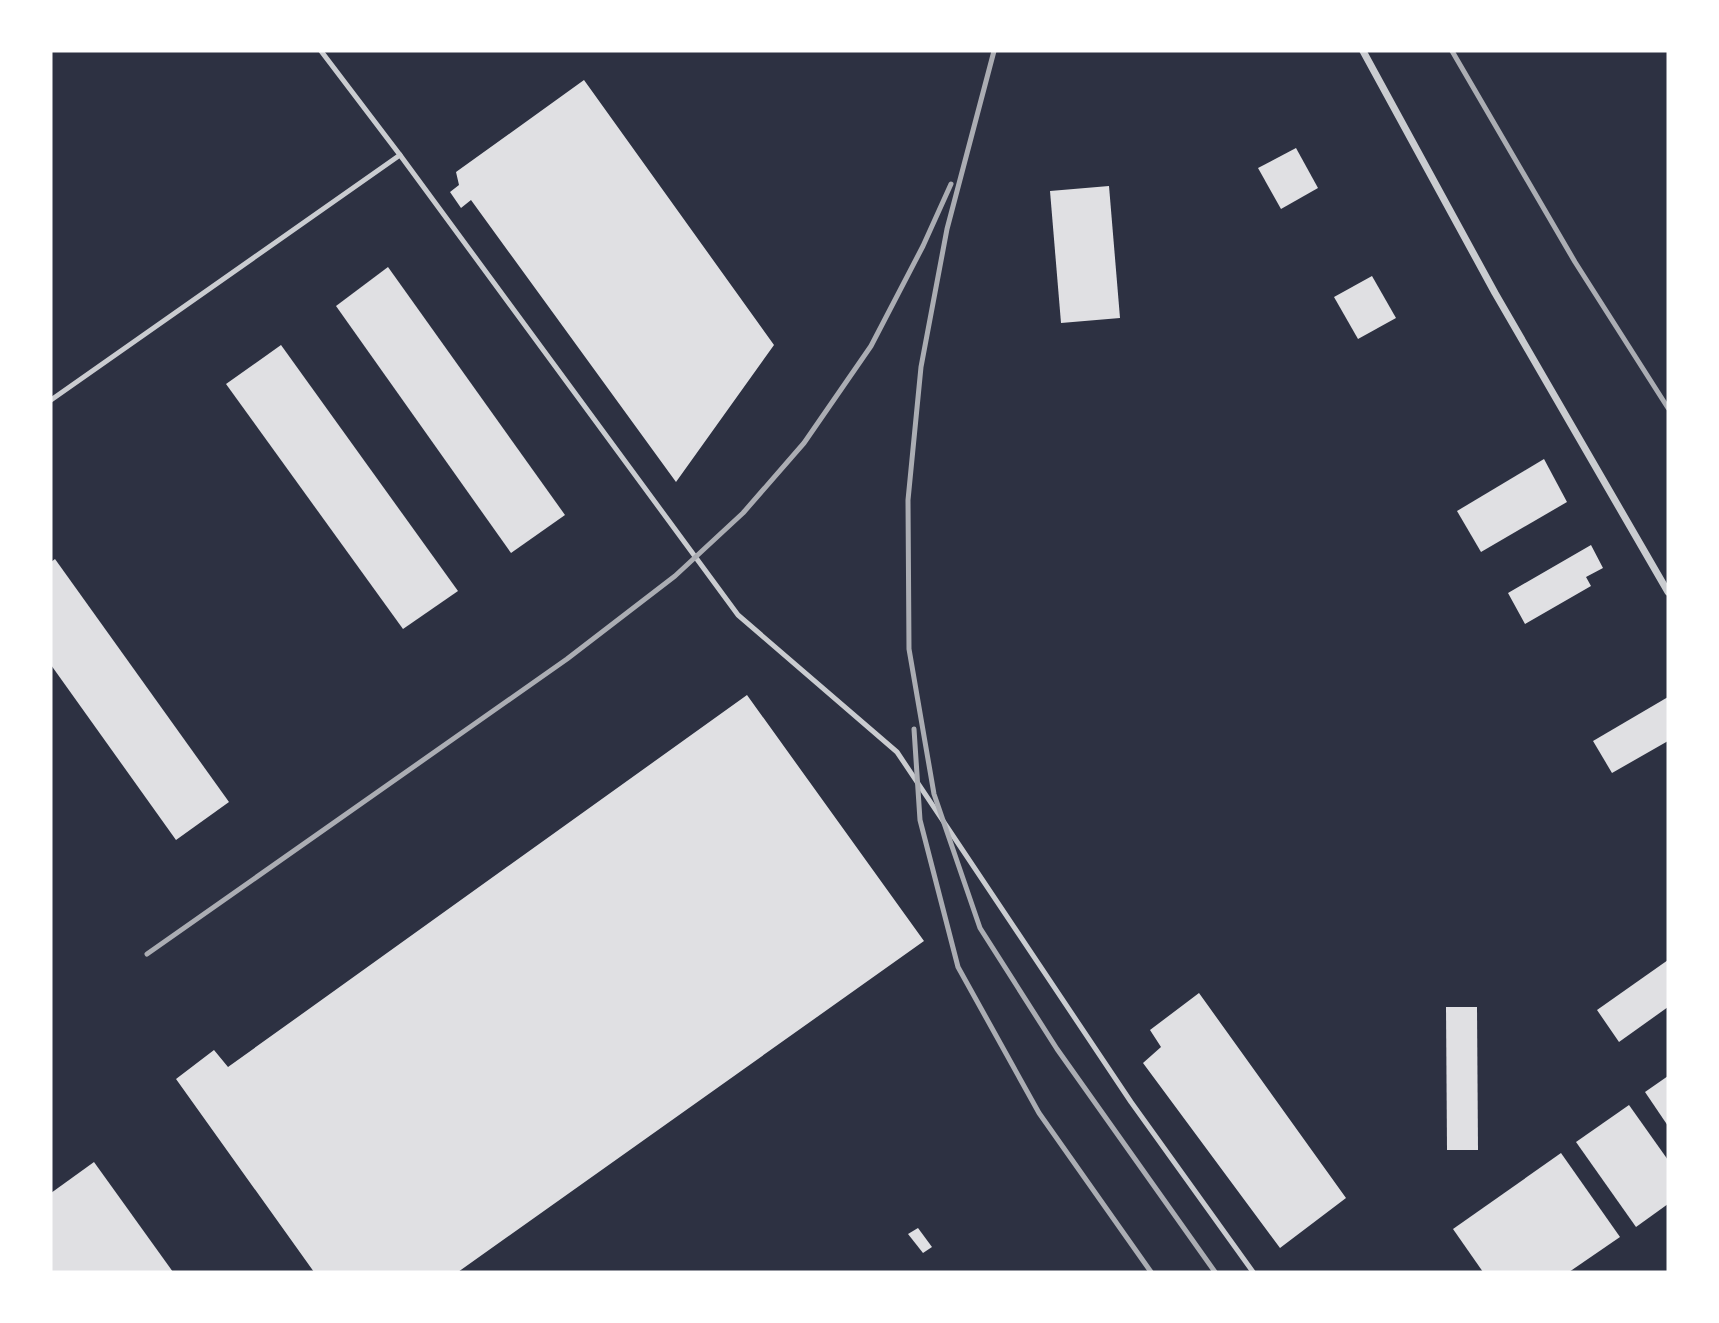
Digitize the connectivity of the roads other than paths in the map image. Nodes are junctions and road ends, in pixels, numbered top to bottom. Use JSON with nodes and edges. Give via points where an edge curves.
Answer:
{"nodes":[{"id":1,"x":321,"y":51,"type":"edge"},
{"id":2,"x":1363,"y":51,"type":"edge"},
{"id":3,"x":400,"y":155,"type":"junction"},
{"id":4,"x":51,"y":400,"type":"edge"},
{"id":5,"x":1668,"y":592,"type":"edge"},
{"id":6,"x":1253,"y":1272,"type":"edge"}],
"edges":[{"from":1,"to":3,"type":"lane"},
{"from":2,"to":5,"type":"street","via":[[1494,293]]},
{"from":3,"to":4,"type":"lane"},
{"from":3,"to":6,"type":"lane","via":[[738,615],[897,752],[1131,1102]]}]}
